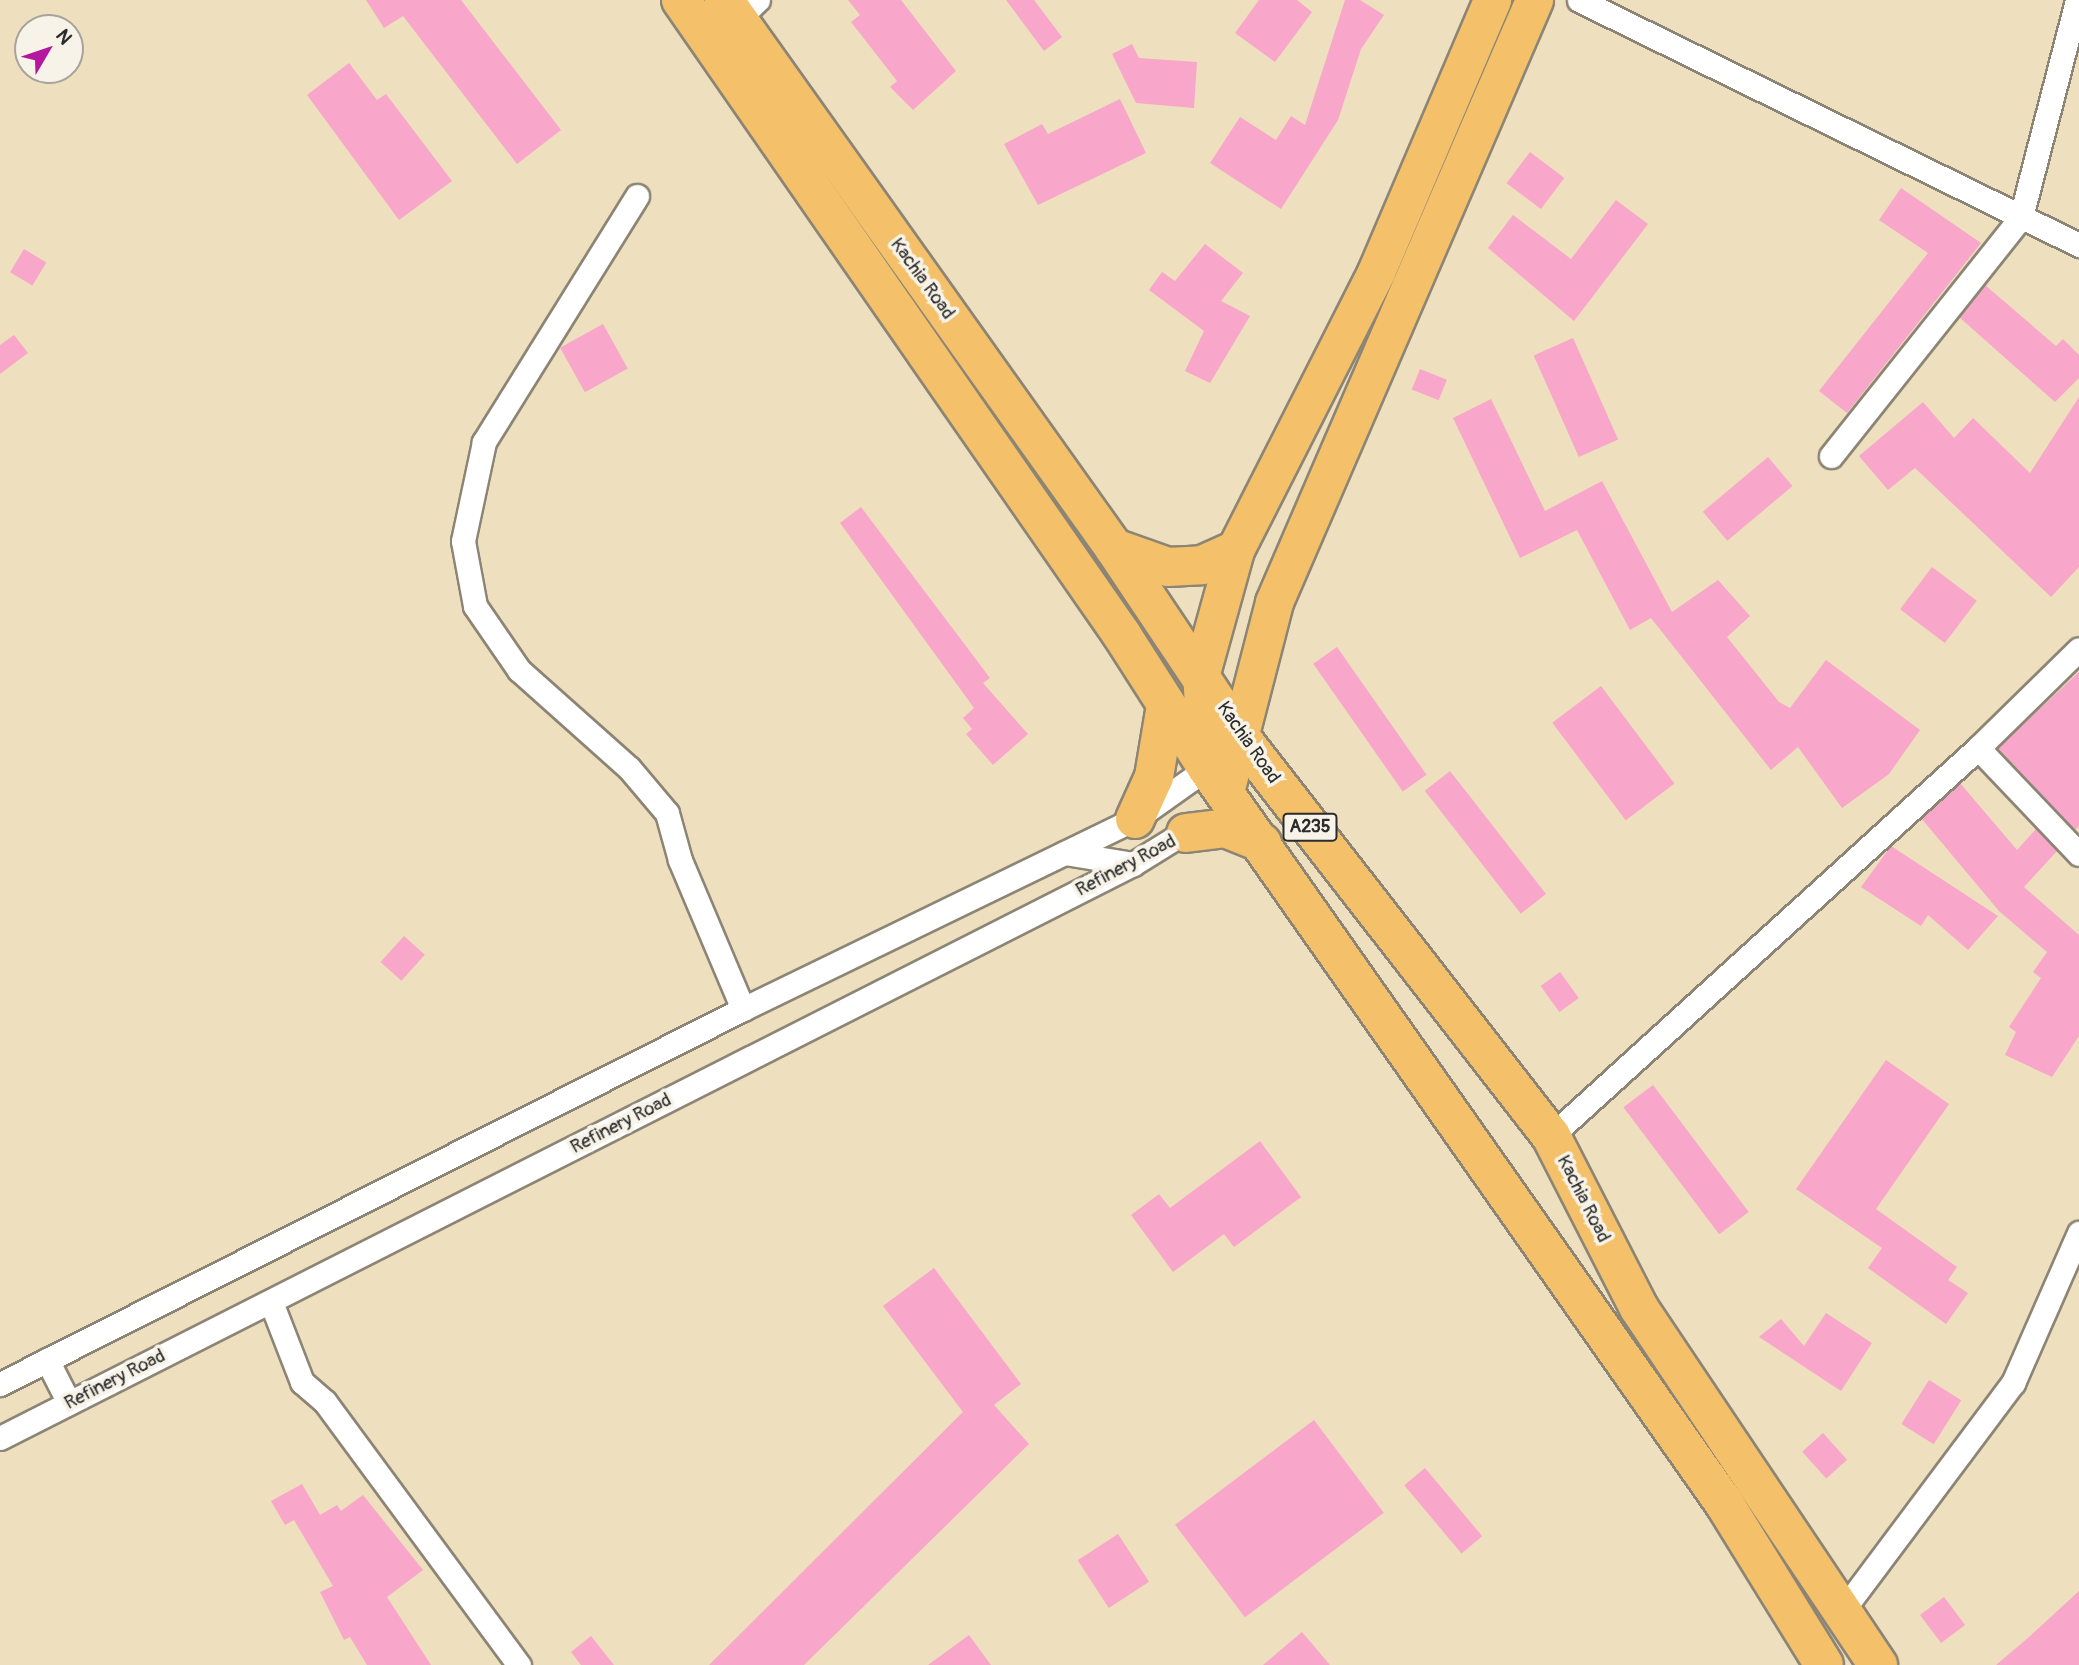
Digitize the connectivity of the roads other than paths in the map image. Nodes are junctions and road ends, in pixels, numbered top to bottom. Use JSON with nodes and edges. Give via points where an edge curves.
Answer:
{"nodes":[{"id":1,"x":681,"y":0,"type":"edge"},
{"id":2,"x":1492,"y":0,"type":"edge"},
{"id":3,"x":1534,"y":0,"type":"edge"},
{"id":4,"x":1579,"y":0,"type":"edge"},
{"id":5,"x":2077,"y":0,"type":"edge"},
{"id":6,"x":740,"y":7,"type":"edge"},
{"id":7,"x":637,"y":196,"type":"dead end"},
{"id":8,"x":2021,"y":217,"type":"junction"},
{"id":9,"x":2079,"y":245,"type":"edge"},
{"id":10,"x":1830,"y":456,"type":"dead end"},
{"id":11,"x":1114,"y":548,"type":"junction"},
{"id":12,"x":1235,"y":550,"type":"junction"},
{"id":13,"x":1155,"y":607,"type":"junction"},
{"id":14,"x":1122,"y":635,"type":"junction"},
{"id":15,"x":2079,"y":649,"type":"edge"},
{"id":16,"x":1201,"y":673,"type":"junction"},
{"id":17,"x":1166,"y":705,"type":"junction"},
{"id":18,"x":1242,"y":739,"type":"junction"},
{"id":19,"x":1978,"y":748,"type":"junction"},
{"id":20,"x":1217,"y":778,"type":"junction"},
{"id":21,"x":1135,"y":819,"type":"junction"},
{"id":22,"x":1186,"y":833,"type":"junction"},
{"id":23,"x":1262,"y":843,"type":"junction"},
{"id":24,"x":1065,"y":853,"type":"junction"},
{"id":25,"x":2079,"y":854,"type":"edge"},
{"id":26,"x":1133,"y":864,"type":"junction"},
{"id":27,"x":743,"y":1009,"type":"junction"},
{"id":28,"x":1551,"y":1136,"type":"junction"},
{"id":29,"x":2079,"y":1233,"type":"edge"},
{"id":30,"x":271,"y":1302,"type":"junction"},
{"id":31,"x":47,"y":1360,"type":"junction"},
{"id":32,"x":0,"y":1384,"type":"edge"},
{"id":33,"x":69,"y":1403,"type":"junction"},
{"id":34,"x":0,"y":1438,"type":"edge"},
{"id":35,"x":1843,"y":1610,"type":"junction"},
{"id":36,"x":519,"y":1665,"type":"edge"},
{"id":37,"x":1824,"y":1665,"type":"edge"},
{"id":38,"x":1878,"y":1665,"type":"edge"}],
"edges":[{"from":1,"to":14,"type":"highway","name":"Kachia Road","number":"A235"},
{"from":2,"to":12,"type":"main road","via":[[1376,272]]},
{"from":3,"to":18,"type":"main road","via":[[1274,602],[1259,640]]},
{"from":4,"to":8,"type":"street"},
{"from":5,"to":8,"type":"street"},
{"from":6,"to":11,"type":"highway","name":"Kachia Road","number":"A235"},
{"from":7,"to":27,"type":"street","via":[[484,442],[463,541],[475,606],[519,670],[629,768],[667,813],[680,860]]},
{"from":8,"to":9,"type":"street"},
{"from":8,"to":10,"type":"street"},
{"from":11,"to":12,"type":"highway","via":[[1168,567],[1202,565]]},
{"from":11,"to":13,"type":"highway","name":"Kachia Road","number":"A235"},
{"from":12,"to":16,"type":"main road"},
{"from":13,"to":14,"type":"highway","via":[[1144,630]]},
{"from":13,"to":16,"type":"highway","name":"Kachia Road","number":"A235"},
{"from":14,"to":17,"type":"highway","name":"Kachia Road","number":"A235"},
{"from":15,"to":19,"type":"street"},
{"from":16,"to":18,"type":"highway","name":"Kachia Road","number":"A235"},
{"from":16,"to":20,"type":"main road"},
{"from":17,"to":20,"type":"highway","name":"Kachia Road","number":"A235"},
{"from":17,"to":21,"type":"highway","via":[[1154,777]]},
{"from":18,"to":20,"type":"main road"},
{"from":18,"to":28,"type":"highway","name":"Kachia Road","number":"A235"},
{"from":19,"to":25,"type":"street"},
{"from":19,"to":28,"type":"street"},
{"from":20,"to":21,"type":"street","name":"Refinery Road"},
{"from":20,"to":22,"type":"street","name":"Refinery Road"},
{"from":20,"to":23,"type":"highway","name":"Kachia Road","number":"A235"},
{"from":21,"to":24,"type":"street","name":"Refinery Road"},
{"from":22,"to":23,"type":"highway","via":[[1225,828]]},
{"from":22,"to":26,"type":"street","name":"Refinery Road"},
{"from":23,"to":37,"type":"highway","name":"Kachia Road","number":"A235","via":[[1724,1503]]},
{"from":24,"to":26,"type":"street"},
{"from":24,"to":27,"type":"street","name":"Refinery Road"},
{"from":26,"to":30,"type":"street","name":"Refinery Road"},
{"from":27,"to":31,"type":"street","name":"Refinery Road"},
{"from":28,"to":35,"type":"highway","name":"Kachia Road","number":"A235","via":[[1639,1308]]},
{"from":29,"to":35,"type":"street","via":[[2013,1383]]},
{"from":30,"to":33,"type":"street","name":"Refinery Road"},
{"from":30,"to":36,"type":"street","via":[[302,1382],[325,1402]]},
{"from":31,"to":32,"type":"street","name":"Refinery Road"},
{"from":31,"to":33,"type":"street"},
{"from":33,"to":34,"type":"street","name":"Refinery Road"},
{"from":35,"to":38,"type":"highway","name":"Kachia Road","number":"A235"}]}
